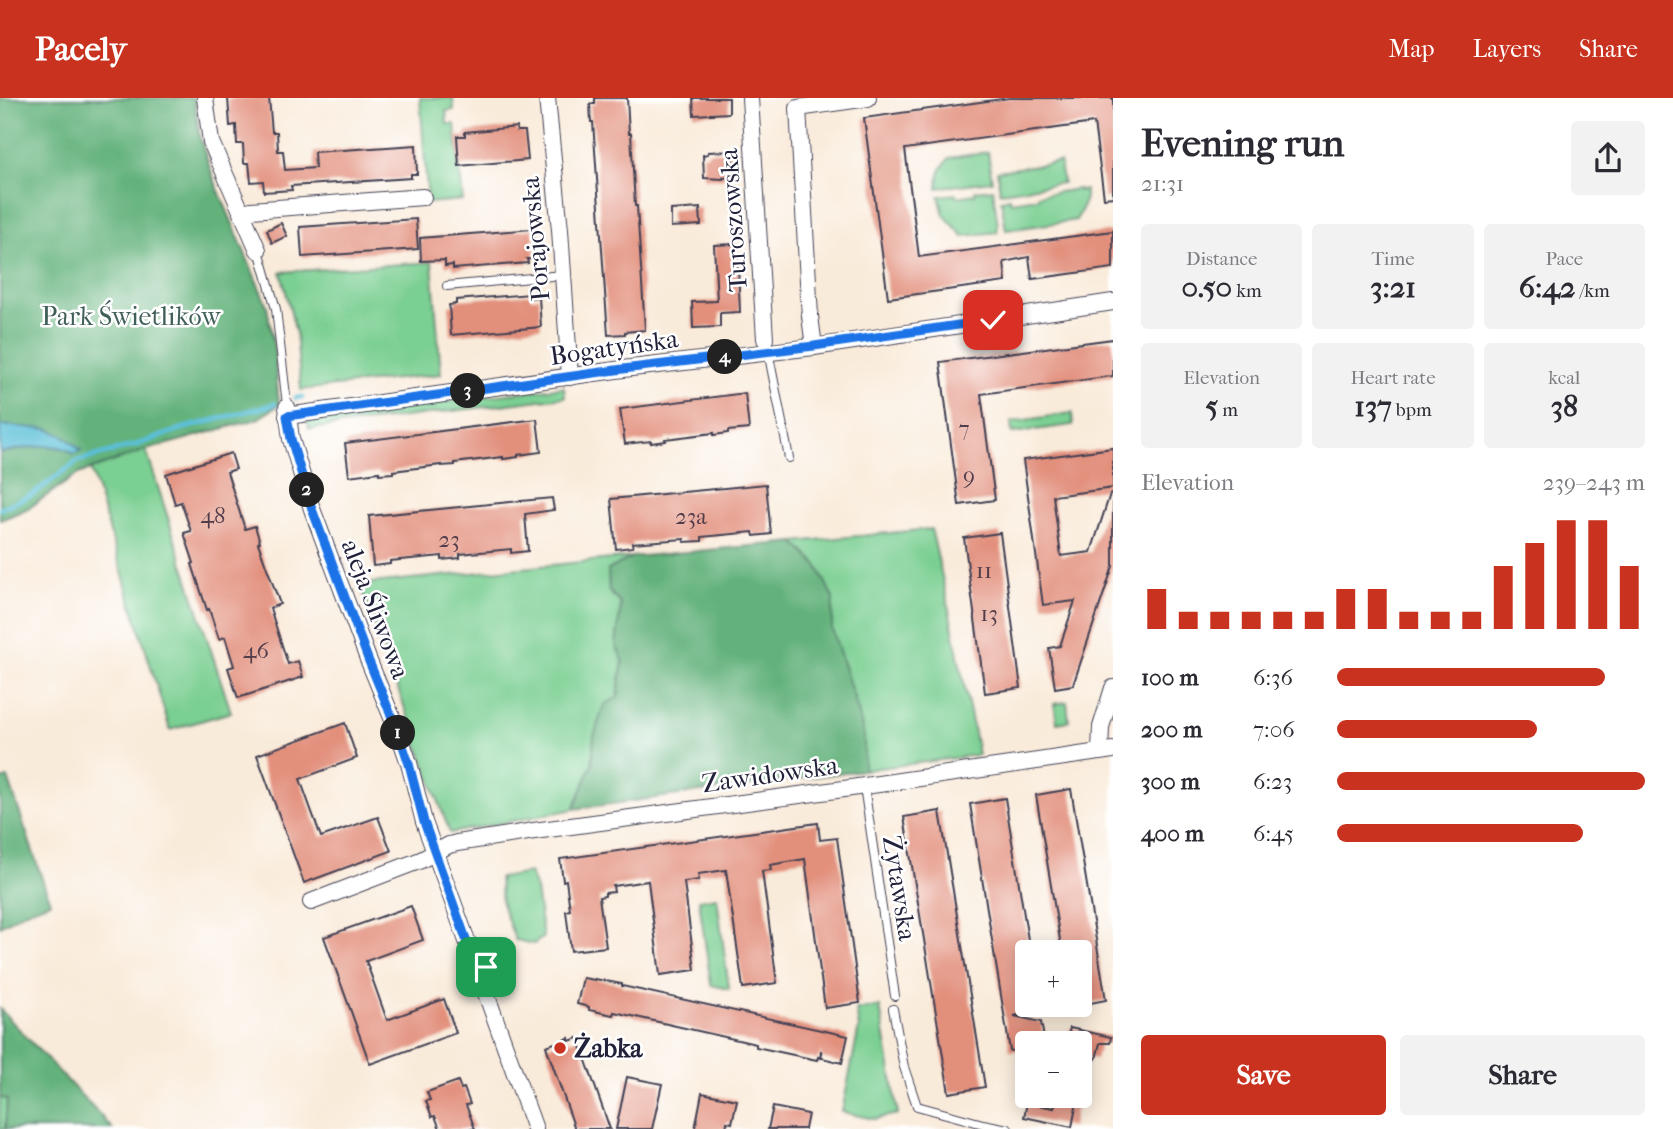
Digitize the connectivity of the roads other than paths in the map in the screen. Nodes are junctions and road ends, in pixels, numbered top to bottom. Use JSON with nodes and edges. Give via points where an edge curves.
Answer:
{"nodes":[{"id":1,"x":205,"y":98,"type":"edge"},
{"id":2,"x":547,"y":98,"type":"edge"},
{"id":3,"x":750,"y":98,"type":"edge"},
{"id":4,"x":868,"y":98,"type":"edge"},
{"id":5,"x":423,"y":197,"type":"dead end"},
{"id":6,"x":241,"y":213,"type":"junction"},
{"id":7,"x":260,"y":253,"type":"joint"},
{"id":8,"x":562,"y":275,"type":"junction"},
{"id":9,"x":447,"y":286,"type":"dead end"},
{"id":10,"x":1113,"y":302,"type":"edge"},
{"id":11,"x":766,"y":345,"type":"junction"},
{"id":12,"x":814,"y":346,"type":"junction"},
{"id":13,"x":570,"y":377,"type":"junction"},
{"id":14,"x":287,"y":410,"type":"junction"},
{"id":15,"x":789,"y":458,"type":"dead end"},
{"id":16,"x":1113,"y":688,"type":"edge"},
{"id":17,"x":1107,"y":751,"type":"edge"},
{"id":18,"x":864,"y":786,"type":"junction"},
{"id":19,"x":435,"y":852,"type":"junction"},
{"id":20,"x":311,"y":902,"type":"dead end"},
{"id":21,"x":510,"y":962,"type":"dead end"},
{"id":22,"x":478,"y":971,"type":"junction"},
{"id":23,"x":895,"y":996,"type":"dead end"},
{"id":24,"x":894,"y":1009,"type":"dead end"},
{"id":25,"x":535,"y":1129,"type":"edge"},
{"id":26,"x":1008,"y":1129,"type":"edge"}],
"edges":[{"from":1,"to":6,"type":"street","name":"aleja Śliwowa","via":[[211,142]]},
{"from":2,"to":8,"type":"street","name":"Porajowska"},
{"from":3,"to":11,"type":"street","name":"Turoszowska"},
{"from":4,"to":12,"type":"street","via":[[798,108]]},
{"from":5,"to":6,"type":"street"},
{"from":6,"to":7,"type":"street","name":"aleja Śliwowa"},
{"from":7,"to":14,"type":"lane","name":"aleja Śliwowa","via":[[276,309]]},
{"from":8,"to":9,"type":"lane"},
{"from":8,"to":13,"type":"street","name":"Porajowska"},
{"from":10,"to":12,"type":"street","name":"Bogatyńska"},
{"from":11,"to":12,"type":"street","name":"Bogatyńska"},
{"from":11,"to":13,"type":"street","name":"Bogatyńska"},
{"from":11,"to":15,"type":"lane"},
{"from":13,"to":14,"type":"street","name":"Bogatyńska"},
{"from":14,"to":19,"type":"street","name":"aleja Śliwowa","via":[[312,509],[400,737]]},
{"from":16,"to":17,"type":"street","via":[[1101,727]]},
{"from":17,"to":18,"type":"street","name":"Zawidowska"},
{"from":18,"to":19,"type":"street","name":"Zawidowska","via":[[521,833],[449,845]]},
{"from":18,"to":23,"type":"lane","name":"Żytawska"},
{"from":19,"to":20,"type":"street","name":"Zawidowska"},
{"from":19,"to":22,"type":"street","name":"aleja Śliwowa"},
{"from":21,"to":22,"type":"lane"},
{"from":22,"to":25,"type":"street","name":"aleja Śliwowa"},
{"from":24,"to":26,"type":"lane","via":[[904,1067],[917,1106]]}]}
